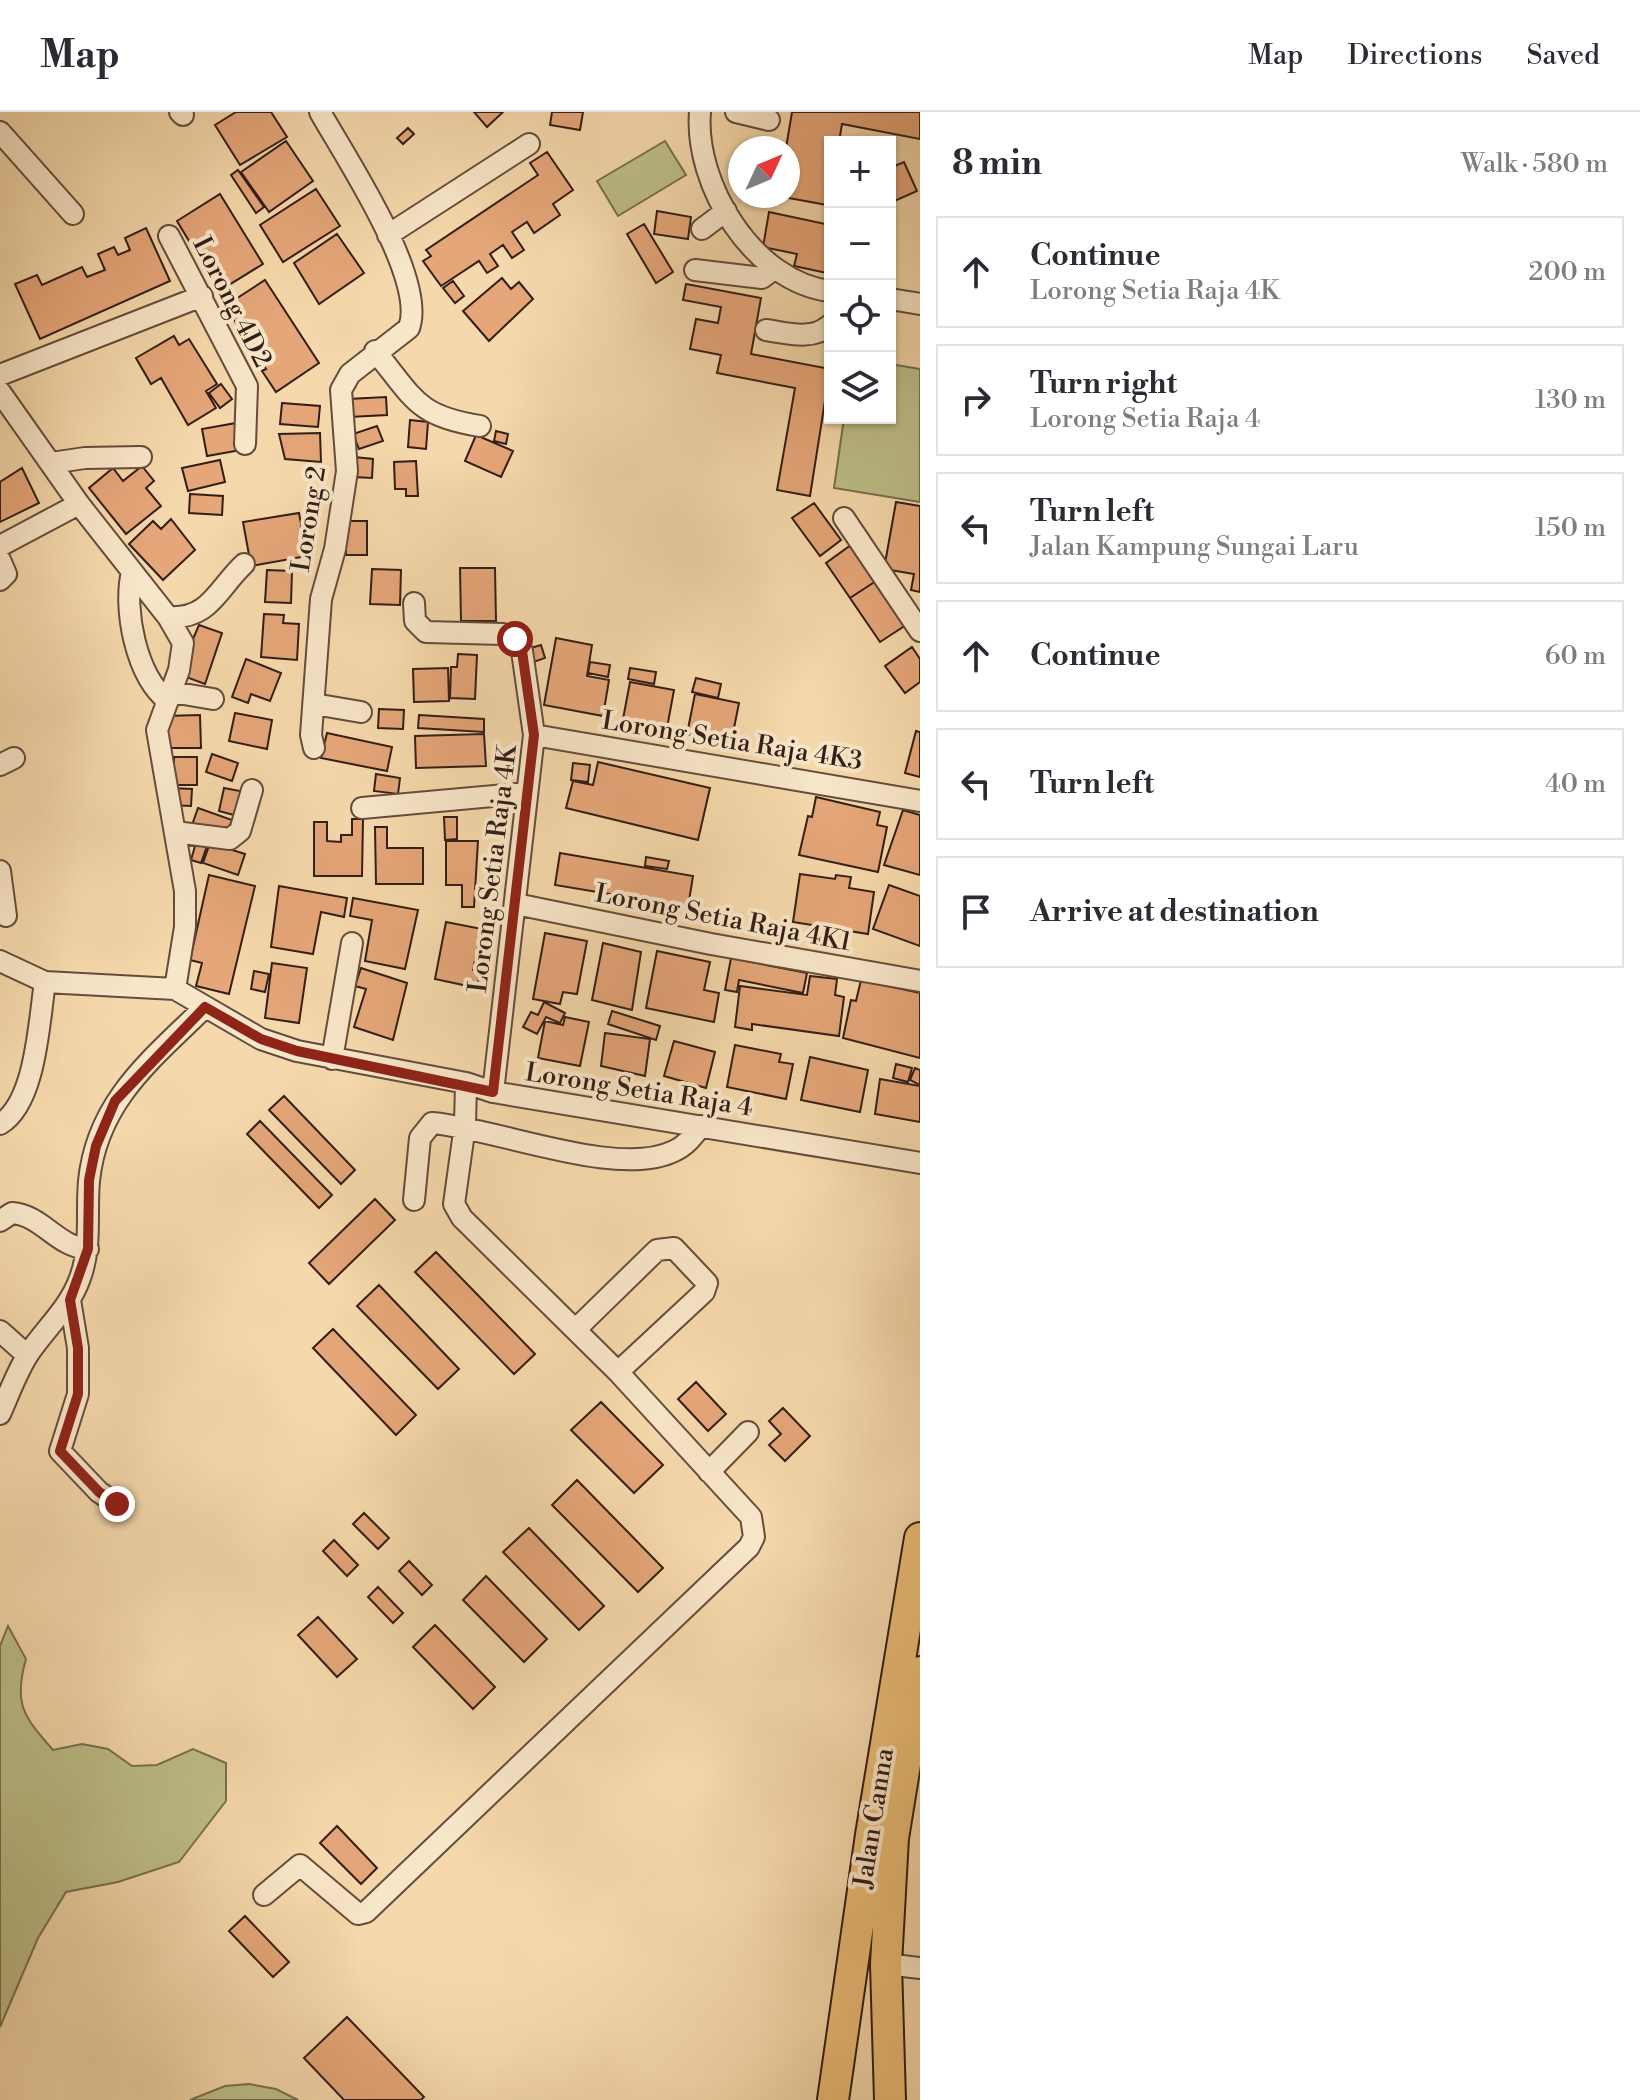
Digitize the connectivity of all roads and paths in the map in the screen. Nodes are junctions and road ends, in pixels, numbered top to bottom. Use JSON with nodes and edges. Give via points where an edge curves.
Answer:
{"nodes":[{"id":1,"x":320,"y":112,"type":"edge"},
{"id":2,"x":700,"y":112,"type":"edge"},
{"id":3,"x":736,"y":112,"type":"edge"},
{"id":4,"x":769,"y":120,"type":"dead end"},
{"id":5,"x":0,"y":132,"type":"edge"},
{"id":6,"x":529,"y":144,"type":"dead end"},
{"id":7,"x":726,"y":211,"type":"junction"},
{"id":8,"x":73,"y":214,"type":"dead end"},
{"id":9,"x":702,"y":229,"type":"dead end"},
{"id":10,"x":388,"y":235,"type":"junction"},
{"id":11,"x":169,"y":236,"type":"dead end"},
{"id":12,"x":774,"y":269,"type":"junction"},
{"id":13,"x":695,"y":270,"type":"dead end"},
{"id":14,"x":824,"y":290,"type":"edge"},
{"id":15,"x":202,"y":296,"type":"junction"},
{"id":16,"x":896,"y":300,"type":"edge"},
{"id":17,"x":920,"y":304,"type":"edge"},
{"id":18,"x":766,"y":330,"type":"dead end"},
{"id":19,"x":824,"y":331,"type":"edge"},
{"id":20,"x":375,"y":351,"type":"junction"},
{"id":21,"x":0,"y":375,"type":"edge"},
{"id":22,"x":0,"y":392,"type":"edge"},
{"id":23,"x":480,"y":426,"type":"dead end"},
{"id":24,"x":245,"y":444,"type":"dead end"},
{"id":25,"x":141,"y":457,"type":"dead end"},
{"id":26,"x":51,"y":463,"type":"junction"},
{"id":27,"x":79,"y":504,"type":"junction"},
{"id":28,"x":844,"y":518,"type":"dead end"},
{"id":29,"x":0,"y":546,"type":"edge"},
{"id":30,"x":0,"y":560,"type":"edge"},
{"id":31,"x":244,"y":564,"type":"dead end"},
{"id":32,"x":132,"y":572,"type":"junction"},
{"id":33,"x":0,"y":580,"type":"edge"},
{"id":34,"x":414,"y":603,"type":"dead end"},
{"id":35,"x":168,"y":617,"type":"junction"},
{"id":36,"x":920,"y":631,"type":"edge"},
{"id":37,"x":170,"y":696,"type":"junction"},
{"id":38,"x":213,"y":699,"type":"dead end"},
{"id":39,"x":314,"y":704,"type":"junction"},
{"id":40,"x":361,"y":712,"type":"dead end"},
{"id":41,"x":534,"y":735,"type":"junction"},
{"id":42,"x":314,"y":748,"type":"dead end"},
{"id":43,"x":252,"y":790,"type":"dead end"},
{"id":44,"x":527,"y":793,"type":"junction"},
{"id":45,"x":920,"y":801,"type":"edge"},
{"id":46,"x":362,"y":808,"type":"dead end"},
{"id":47,"x":175,"y":832,"type":"junction"},
{"id":48,"x":0,"y":871,"type":"edge"},
{"id":49,"x":516,"y":904,"type":"junction"},
{"id":50,"x":6,"y":916,"type":"dead end"},
{"id":51,"x":352,"y":943,"type":"dead end"},
{"id":52,"x":0,"y":961,"type":"edge"},
{"id":53,"x":920,"y":981,"type":"edge"},
{"id":54,"x":45,"y":982,"type":"junction"},
{"id":55,"x":175,"y":989,"type":"junction"},
{"id":56,"x":205,"y":1007,"type":"junction"},
{"id":57,"x":332,"y":1059,"type":"junction"},
{"id":58,"x":466,"y":1083,"type":"junction"},
{"id":59,"x":493,"y":1092,"type":"junction"},
{"id":60,"x":0,"y":1124,"type":"edge"},
{"id":61,"x":465,"y":1125,"type":"junction"},
{"id":62,"x":701,"y":1126,"type":"junction"},
{"id":63,"x":920,"y":1163,"type":"edge"},
{"id":64,"x":414,"y":1200,"type":"dead end"},
{"id":65,"x":0,"y":1221,"type":"edge"},
{"id":66,"x":88,"y":1249,"type":"junction"},
{"id":67,"x":70,"y":1300,"type":"junction"},
{"id":68,"x":576,"y":1329,"type":"junction"},
{"id":69,"x":0,"y":1331,"type":"edge"},
{"id":70,"x":27,"y":1355,"type":"junction"},
{"id":71,"x":618,"y":1372,"type":"junction"},
{"id":72,"x":0,"y":1414,"type":"edge"},
{"id":73,"x":748,"y":1432,"type":"dead end"},
{"id":74,"x":709,"y":1472,"type":"junction"},
{"id":75,"x":117,"y":1504,"type":"dead end"},
{"id":76,"x":920,"y":1538,"type":"edge"},
{"id":77,"x":920,"y":1672,"type":"edge"},
{"id":78,"x":915,"y":1725,"type":"edge"},
{"id":79,"x":912,"y":1759,"type":"edge"},
{"id":80,"x":264,"y":1895,"type":"dead end"},
{"id":81,"x":886,"y":1964,"type":"junction"},
{"id":82,"x":920,"y":1968,"type":"edge"},
{"id":83,"x":833,"y":2100,"type":"edge"},
{"id":84,"x":890,"y":2100,"type":"edge"}],
"edges":[{"from":1,"to":10,"type":"street","name":"Lorong 2"},
{"from":2,"to":7,"type":"street","via":[[704,157]]},
{"from":3,"to":4,"type":"street"},
{"from":5,"to":8,"type":"street"},
{"from":6,"to":10,"type":"street"},
{"from":7,"to":9,"type":"street"},
{"from":7,"to":12,"type":"street","via":[[748,245]]},
{"from":10,"to":20,"type":"street","name":"Lorong 2","via":[[408,277],[413,316],[409,328]]},
{"from":11,"to":15,"type":"street","name":"Lorong 4D2"},
{"from":12,"to":13,"type":"street","via":[[762,278]]},
{"from":12,"to":14,"type":"street"},
{"from":15,"to":21,"type":"street"},
{"from":15,"to":24,"type":"street","name":"Lorong 4D2","via":[[247,391]]},
{"from":16,"to":17,"type":"street"},
{"from":18,"to":19,"type":"street","via":[[809,335]]},
{"from":20,"to":23,"type":"street","via":[[424,407],[443,420]]},
{"from":20,"to":39,"type":"street","name":"Lorong 2","via":[[341,390],[347,471],[321,599]]},
{"from":22,"to":26,"type":"street"},
{"from":25,"to":26,"type":"street"},
{"from":26,"to":27,"type":"street"},
{"from":27,"to":29,"type":"street"},
{"from":27,"to":32,"type":"street"},
{"from":28,"to":36,"type":"street"},
{"from":30,"to":33,"type":"street","via":[[6,574]]},
{"from":31,"to":35,"type":"street","via":[[212,604],[196,615]]},
{"from":32,"to":35,"type":"street"},
{"from":32,"to":37,"type":"street","via":[[127,592],[132,633],[158,693]]},
{"from":34,"to":41,"type":"street","name":"Lorong Setia Raja 4K","via":[[415,621],[426,632],[503,634],[515,639],[522,651]]},
{"from":35,"to":37,"type":"street","via":[[183,643]]},
{"from":37,"to":38,"type":"street"},
{"from":37,"to":47,"type":"street","via":[[157,730]]},
{"from":39,"to":40,"type":"street"},
{"from":39,"to":42,"type":"street","name":"Lorong 2"},
{"from":41,"to":44,"type":"street","name":"Lorong Setia Raja 4K"},
{"from":41,"to":45,"type":"street","name":"Lorong Setia Raja 4K3"},
{"from":43,"to":47,"type":"street","via":[[240,831],[230,839]]},
{"from":44,"to":46,"type":"street"},
{"from":44,"to":49,"type":"street","name":"Lorong Setia Raja 4K"},
{"from":47,"to":55,"type":"street","via":[[185,891]]},
{"from":48,"to":50,"type":"street"},
{"from":49,"to":53,"type":"street","name":"Lorong Setia Raja 4K1"},
{"from":49,"to":59,"type":"street","name":"Lorong Setia Raja 4K"},
{"from":51,"to":57,"type":"street"},
{"from":52,"to":54,"type":"street"},
{"from":54,"to":55,"type":"street"},
{"from":54,"to":60,"type":"street","via":[[33,1067],[14,1113]]},
{"from":55,"to":56,"type":"street","name":"Lorong Setia Raja 4"},
{"from":56,"to":57,"type":"street","name":"Lorong Setia Raja 4","via":[[261,1039]]},
{"from":56,"to":66,"type":"street","via":[[115,1101],[89,1180]]},
{"from":57,"to":58,"type":"street","name":"Lorong Setia Raja 4"},
{"from":58,"to":59,"type":"street","name":"Lorong Setia Raja 4"},
{"from":58,"to":61,"type":"street"},
{"from":59,"to":62,"type":"street","name":"Lorong Setia Raja 4"},
{"from":61,"to":62,"type":"street","via":[[548,1148],[641,1161],[676,1151]]},
{"from":61,"to":64,"type":"street","via":[[432,1123],[425,1128]]},
{"from":61,"to":68,"type":"street","via":[[454,1204],[462,1218]]},
{"from":62,"to":63,"type":"street","name":"Lorong Setia Raja 4"},
{"from":65,"to":66,"type":"street","via":[[12,1213],[26,1215],[60,1240]]},
{"from":66,"to":67,"type":"street"},
{"from":67,"to":70,"type":"street"},
{"from":67,"to":75,"type":"street","via":[[78,1394],[60,1451]]},
{"from":68,"to":71,"type":"street"},
{"from":68,"to":71,"type":"street","via":[[657,1250],[674,1248],[700,1274],[707,1283],[704,1292]]},
{"from":69,"to":70,"type":"street"},
{"from":70,"to":72,"type":"street"},
{"from":71,"to":74,"type":"street"},
{"from":73,"to":74,"type":"street"},
{"from":74,"to":80,"type":"street","via":[[751,1517],[754,1537],[749,1547],[366,1912],[358,1914],[300,1865]]},
{"from":76,"to":83,"type":"highway","name":"Jalan Canna"},
{"from":77,"to":78,"type":"highway","name":"Jalan Canna"},
{"from":78,"to":79,"type":"highway","name":"Jalan Canna"},
{"from":79,"to":81,"type":"highway","name":"Jalan Canna","via":[[893,1838]]},
{"from":81,"to":82,"type":"street"},
{"from":81,"to":84,"type":"highway","name":"Jalan Canna"}]}
